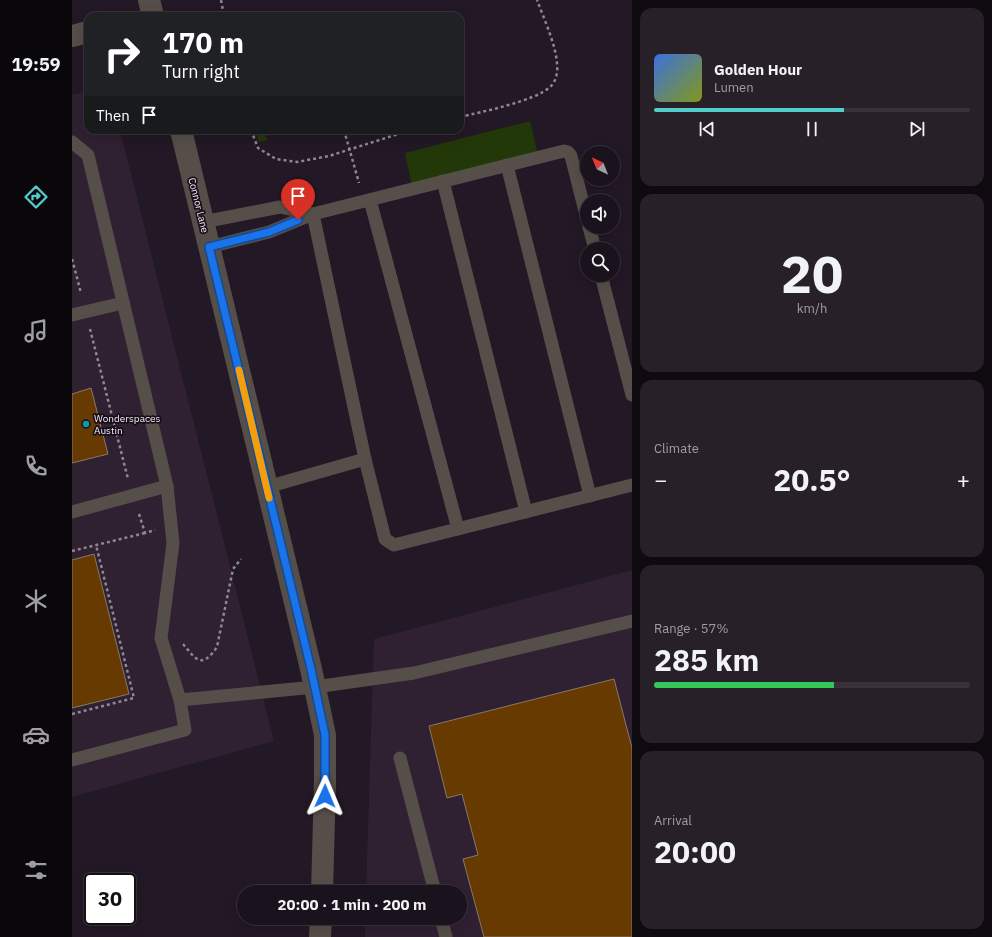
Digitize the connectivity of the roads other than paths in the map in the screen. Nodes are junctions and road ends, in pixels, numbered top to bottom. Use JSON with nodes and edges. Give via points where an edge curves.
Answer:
{"nodes":[{"id":1,"x":84,"y":33,"type":"edge"},
{"id":2,"x":72,"y":36,"type":"edge"},
{"id":3,"x":182,"y":134,"type":"edge"},
{"id":4,"x":72,"y":142,"type":"edge"},
{"id":5,"x":507,"y":165,"type":"junction"},
{"id":6,"x":443,"y":181,"type":"junction"},
{"id":7,"x":580,"y":194,"type":"edge"},
{"id":8,"x":367,"y":200,"type":"junction"},
{"id":9,"x":313,"y":214,"type":"junction"},
{"id":10,"x":203,"y":222,"type":"junction"},
{"id":11,"x":209,"y":247,"type":"junction"},
{"id":12,"x":603,"y":282,"type":"edge"},
{"id":13,"x":123,"y":303,"type":"junction"},
{"id":14,"x":72,"y":316,"type":"edge"},
{"id":15,"x":632,"y":395,"type":"edge"},
{"id":16,"x":365,"y":459,"type":"junction"},
{"id":17,"x":632,"y":485,"type":"edge"},
{"id":18,"x":167,"y":486,"type":"junction"},
{"id":19,"x":267,"y":487,"type":"junction"},
{"id":20,"x":590,"y":496,"type":"junction"},
{"id":21,"x":72,"y":512,"type":"edge"},
{"id":22,"x":526,"y":512,"type":"junction"},
{"id":23,"x":458,"y":529,"type":"junction"},
{"id":24,"x":632,"y":621,"type":"edge"},
{"id":25,"x":315,"y":687,"type":"junction"},
{"id":26,"x":180,"y":700,"type":"junction"},
{"id":27,"x":400,"y":758,"type":"dead end"},
{"id":28,"x":72,"y":760,"type":"edge"},
{"id":29,"x":322,"y":885,"type":"edge"},
{"id":30,"x":432,"y":885,"type":"edge"},
{"id":31,"x":321,"y":925,"type":"edge"},
{"id":32,"x":443,"y":925,"type":"edge"},
{"id":33,"x":320,"y":937,"type":"edge"},
{"id":34,"x":446,"y":937,"type":"edge"}],
"edges":[{"from":1,"to":2,"type":"street"},
{"from":3,"to":10,"type":"street","name":"Connor Lane"},
{"from":4,"to":13,"type":"lane","via":[[88,155]]},
{"from":5,"to":6,"type":"lane"},
{"from":5,"to":7,"type":"lane","via":[[568,152]]},
{"from":5,"to":20,"type":"lane"},
{"from":6,"to":8,"type":"lane"},
{"from":6,"to":22,"type":"lane"},
{"from":8,"to":9,"type":"lane"},
{"from":8,"to":23,"type":"lane"},
{"from":9,"to":10,"type":"lane","via":[[280,207]]},
{"from":9,"to":11,"type":"lane","via":[[269,232]]},
{"from":9,"to":16,"type":"lane"},
{"from":10,"to":11,"type":"street","name":"Connor Lane"},
{"from":11,"to":19,"type":"street","name":"Connor Lane"},
{"from":12,"to":15,"type":"lane"},
{"from":13,"to":14,"type":"lane"},
{"from":13,"to":18,"type":"lane"},
{"from":16,"to":19,"type":"lane"},
{"from":16,"to":23,"type":"lane","via":[[388,542],[394,545]]},
{"from":17,"to":20,"type":"lane"},
{"from":18,"to":21,"type":"lane"},
{"from":18,"to":26,"type":"lane","via":[[173,543],[160,638]]},
{"from":19,"to":25,"type":"street","name":"Connor Lane"},
{"from":20,"to":22,"type":"lane"},
{"from":22,"to":23,"type":"lane"},
{"from":24,"to":25,"type":"lane","via":[[414,673]]},
{"from":25,"to":26,"type":"lane"},
{"from":25,"to":29,"type":"street","name":"Connor Lane","via":[[325,735]]},
{"from":26,"to":28,"type":"lane","via":[[185,730]]},
{"from":27,"to":30,"type":"lane"},
{"from":31,"to":33,"type":"street"},
{"from":32,"to":34,"type":"lane"}]}
